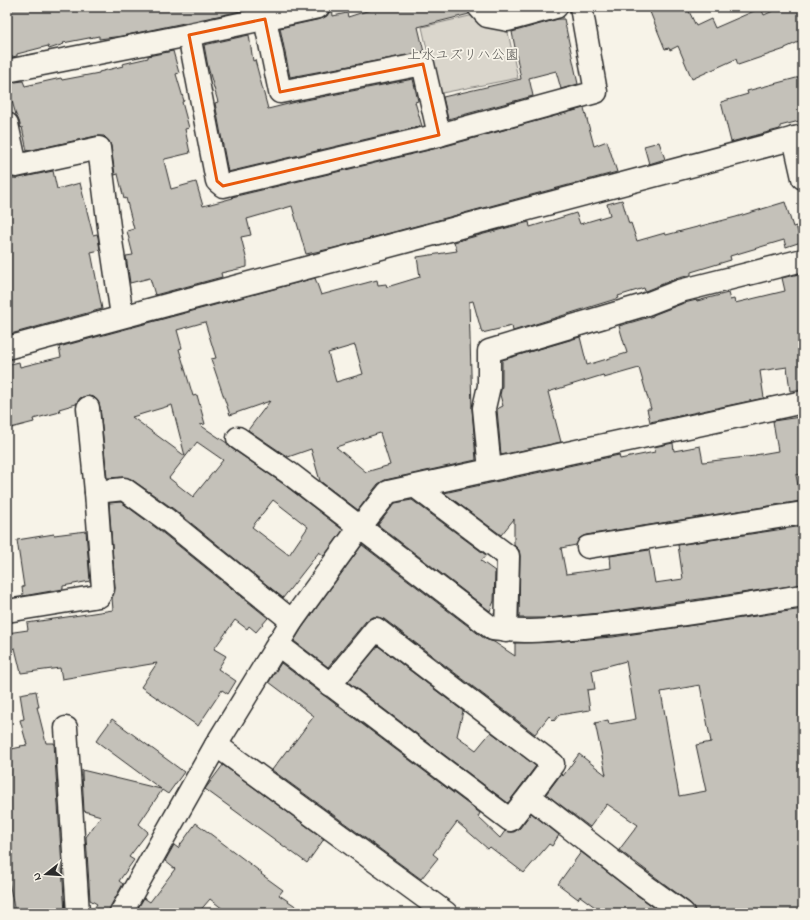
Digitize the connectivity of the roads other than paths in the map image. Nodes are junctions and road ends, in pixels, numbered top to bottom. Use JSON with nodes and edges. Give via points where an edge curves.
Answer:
{"nodes":[{"id":1,"x":318,"y":7,"type":"edge"},
{"id":2,"x":479,"y":7,"type":"edge"},
{"id":3,"x":556,"y":7,"type":"edge"},
{"id":4,"x":581,"y":7,"type":"edge"},
{"id":5,"x":265,"y":19,"type":"junction"},
{"id":6,"x":189,"y":35,"type":"junction"},
{"id":7,"x":7,"y":71,"type":"edge"},
{"id":8,"x":7,"y":124,"type":"edge"},
{"id":9,"x":439,"y":135,"type":"junction"},
{"id":10,"x":799,"y":137,"type":"edge"},
{"id":11,"x":803,"y":178,"type":"edge"},
{"id":12,"x":803,"y":260,"type":"edge"},
{"id":13,"x":122,"y":316,"type":"junction"},
{"id":14,"x":7,"y":348,"type":"edge"},
{"id":15,"x":803,"y":402,"type":"edge"},
{"id":16,"x":88,"y":408,"type":"dead end"},
{"id":17,"x":238,"y":438,"type":"dead end"},
{"id":18,"x":490,"y":470,"type":"junction"},
{"id":19,"x":416,"y":487,"type":"junction"},
{"id":20,"x":96,"y":492,"type":"junction"},
{"id":21,"x":803,"y":513,"type":"edge"},
{"id":22,"x":360,"y":527,"type":"junction"},
{"id":23,"x":588,"y":547,"type":"dead end"},
{"id":24,"x":803,"y":596,"type":"edge"},
{"id":25,"x":7,"y":611,"type":"edge"},
{"id":26,"x":292,"y":621,"type":"junction"},
{"id":27,"x":506,"y":631,"type":"junction"},
{"id":28,"x":277,"y":644,"type":"junction"},
{"id":29,"x":330,"y":685,"type":"junction"},
{"id":30,"x":66,"y":728,"type":"dead end"},
{"id":31,"x":216,"y":745,"type":"junction"},
{"id":32,"x":529,"y":796,"type":"junction"},
{"id":33,"x":78,"y":913,"type":"edge"},
{"id":34,"x":121,"y":913,"type":"edge"},
{"id":35,"x":446,"y":913,"type":"edge"},
{"id":36,"x":683,"y":913,"type":"edge"}],
"edges":[{"from":1,"to":5,"type":"street"},
{"from":2,"to":3,"type":"street","via":[[487,16],[508,20]]},
{"from":4,"to":9,"type":"street","via":[[596,92]]},
{"from":5,"to":6,"type":"street"},
{"from":5,"to":9,"type":"street","via":[[280,92],[423,64]]},
{"from":6,"to":7,"type":"street"},
{"from":6,"to":9,"type":"street","via":[[217,181],[224,186]]},
{"from":8,"to":13,"type":"street","via":[[16,166],[99,148]]},
{"from":10,"to":11,"type":"street"},
{"from":10,"to":13,"type":"street"},
{"from":12,"to":18,"type":"street","via":[[680,291],[644,305],[489,352],[489,386],[484,408]]},
{"from":13,"to":14,"type":"street"},
{"from":15,"to":18,"type":"street"},
{"from":16,"to":20,"type":"street"},
{"from":17,"to":22,"type":"street"},
{"from":18,"to":19,"type":"street"},
{"from":19,"to":22,"type":"street","via":[[388,492]]},
{"from":19,"to":27,"type":"street","via":[[508,556]]},
{"from":20,"to":25,"type":"street","via":[[103,589],[99,596]]},
{"from":20,"to":26,"type":"street","via":[[124,489],[167,520]]},
{"from":21,"to":23,"type":"street"},
{"from":22,"to":26,"type":"street"},
{"from":22,"to":27,"type":"street","via":[[493,629]]},
{"from":24,"to":27,"type":"street","via":[[612,624],[540,631]]},
{"from":26,"to":28,"type":"street"},
{"from":28,"to":29,"type":"street"},
{"from":28,"to":31,"type":"street"},
{"from":29,"to":32,"type":"street","via":[[510,820]]},
{"from":29,"to":32,"type":"street","via":[[376,629],[553,764]]},
{"from":30,"to":33,"type":"street"},
{"from":31,"to":34,"type":"street"},
{"from":31,"to":35,"type":"street"},
{"from":32,"to":36,"type":"street"}]}
